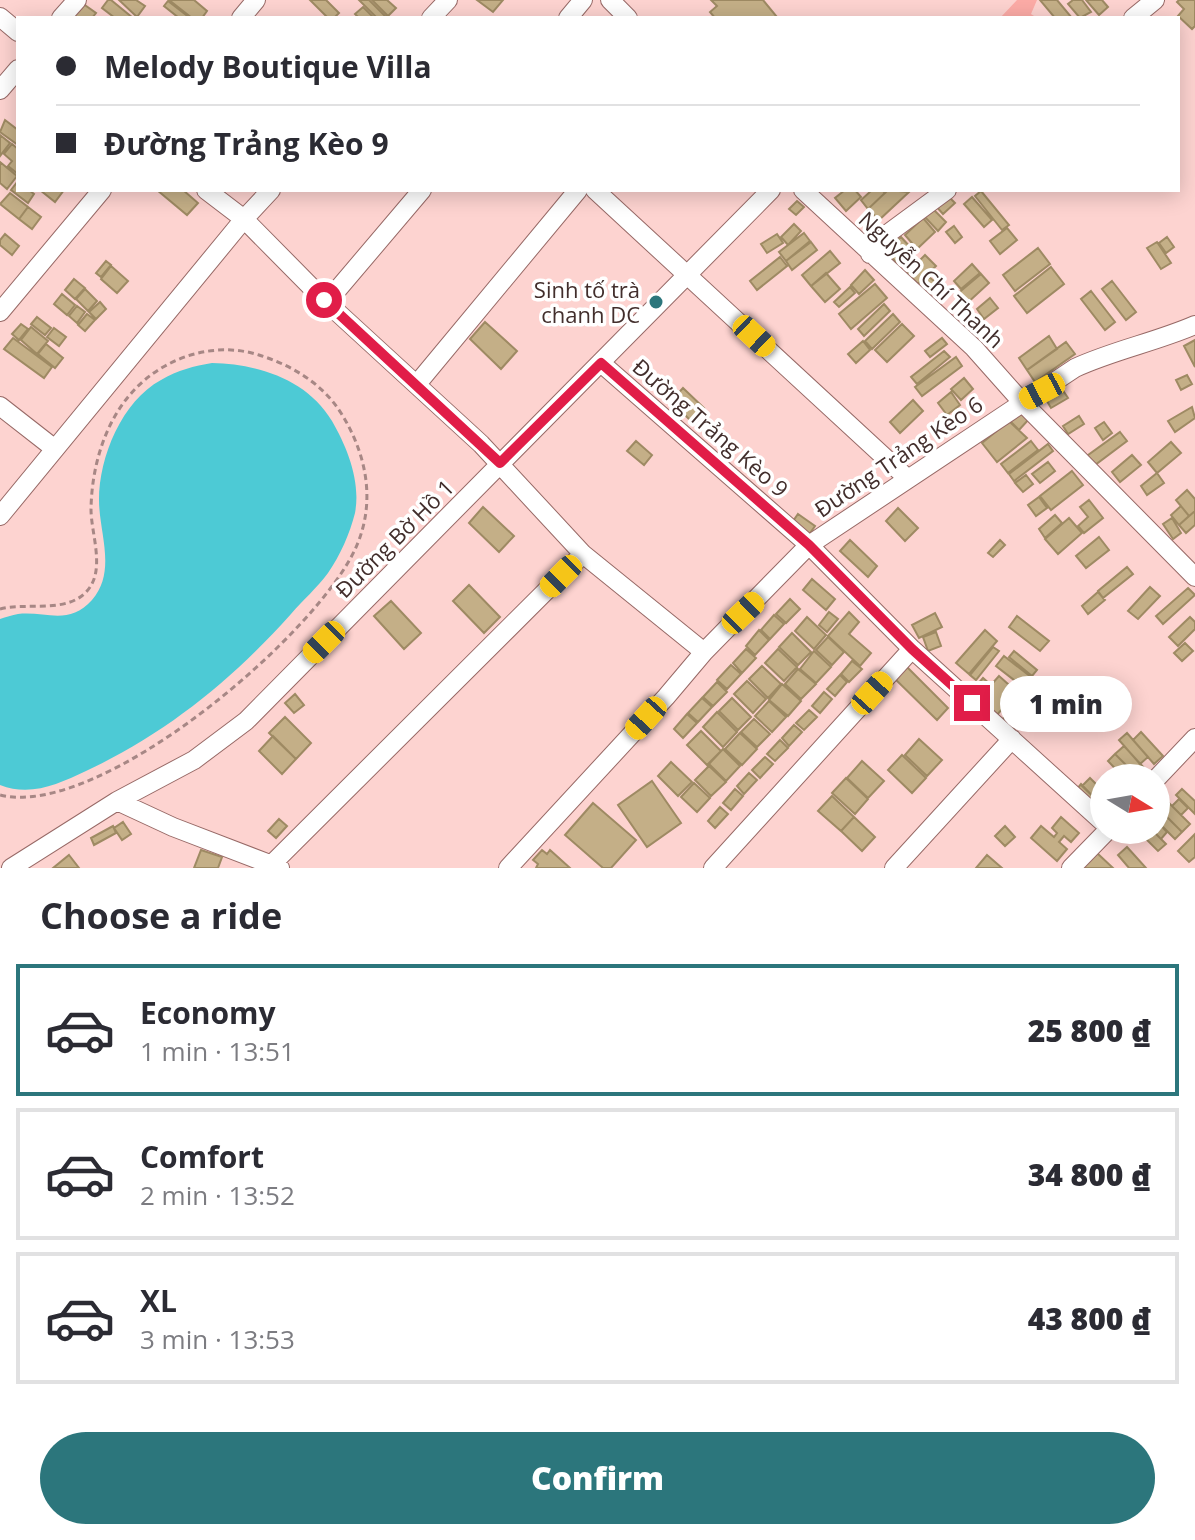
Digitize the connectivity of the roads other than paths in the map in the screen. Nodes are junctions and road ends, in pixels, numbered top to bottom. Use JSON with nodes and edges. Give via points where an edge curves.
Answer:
{"nodes":[{"id":1,"x":77,"y":0,"type":"edge"},
{"id":2,"x":256,"y":0,"type":"edge"},
{"id":3,"x":448,"y":0,"type":"edge"},
{"id":4,"x":583,"y":0,"type":"edge"},
{"id":5,"x":610,"y":0,"type":"edge"},
{"id":6,"x":1155,"y":0,"type":"edge"},
{"id":7,"x":63,"y":16,"type":"edge"},
{"id":8,"x":243,"y":16,"type":"edge"},
{"id":9,"x":433,"y":16,"type":"edge"},
{"id":10,"x":570,"y":16,"type":"edge"},
{"id":11,"x":626,"y":16,"type":"edge"},
{"id":12,"x":1135,"y":16,"type":"edge"},
{"id":13,"x":0,"y":17,"type":"edge"},
{"id":14,"x":16,"y":30,"type":"edge"},
{"id":15,"x":16,"y":71,"type":"edge"},
{"id":16,"x":0,"y":90,"type":"edge"},
{"id":17,"x":100,"y":192,"type":"edge"},
{"id":18,"x":209,"y":192,"type":"edge"},
{"id":19,"x":269,"y":192,"type":"edge"},
{"id":20,"x":420,"y":192,"type":"edge"},
{"id":21,"x":576,"y":192,"type":"edge"},
{"id":22,"x":597,"y":192,"type":"edge"},
{"id":23,"x":769,"y":192,"type":"edge"},
{"id":24,"x":805,"y":192,"type":"edge"},
{"id":25,"x":944,"y":192,"type":"edge"},
{"id":26,"x":244,"y":219,"type":"junction"},
{"id":27,"x":870,"y":254,"type":"junction"},
{"id":28,"x":688,"y":275,"type":"junction"},
{"id":29,"x":327,"y":302,"type":"junction"},
{"id":30,"x":0,"y":312,"type":"edge"},
{"id":31,"x":1195,"y":325,"type":"edge"},
{"id":32,"x":601,"y":363,"type":"junction"},
{"id":33,"x":417,"y":384,"type":"junction"},
{"id":34,"x":1022,"y":402,"type":"junction"},
{"id":35,"x":0,"y":406,"type":"edge"},
{"id":36,"x":55,"y":449,"type":"junction"},
{"id":37,"x":500,"y":463,"type":"junction"},
{"id":38,"x":907,"y":478,"type":"junction"},
{"id":39,"x":0,"y":516,"type":"edge"},
{"id":40,"x":809,"y":545,"type":"junction"},
{"id":41,"x":583,"y":554,"type":"junction"},
{"id":42,"x":1195,"y":577,"type":"edge"},
{"id":43,"x":912,"y":649,"type":"junction"},
{"id":44,"x":704,"y":652,"type":"junction"},
{"id":45,"x":1195,"y":738,"type":"edge"},
{"id":46,"x":1012,"y":739,"type":"junction"},
{"id":47,"x":1170,"y":764,"type":"edge"},
{"id":48,"x":117,"y":801,"type":"junction"},
{"id":49,"x":1090,"y":810,"type":"edge"},
{"id":50,"x":1094,"y":844,"type":"edge"},
{"id":51,"x":275,"y":866,"type":"edge"},
{"id":52,"x":11,"y":868,"type":"edge"},
{"id":53,"x":508,"y":868,"type":"edge"},
{"id":54,"x":713,"y":868,"type":"edge"},
{"id":55,"x":894,"y":868,"type":"edge"},
{"id":56,"x":1071,"y":868,"type":"edge"}],
"edges":[{"from":1,"to":7,"type":"street"},
{"from":2,"to":8,"type":"street"},
{"from":3,"to":9,"type":"street"},
{"from":4,"to":10,"type":"street"},
{"from":5,"to":11,"type":"street"},
{"from":6,"to":12,"type":"street"},
{"from":13,"to":14,"type":"street"},
{"from":15,"to":16,"type":"street"},
{"from":17,"to":30,"type":"street"},
{"from":18,"to":26,"type":"street"},
{"from":19,"to":26,"type":"street"},
{"from":20,"to":29,"type":"street"},
{"from":21,"to":33,"type":"street"},
{"from":22,"to":28,"type":"street"},
{"from":23,"to":28,"type":"street","name":"Đường Bờ Hồ 1"},
{"from":24,"to":27,"type":"street","name":"Nguyễn Chí Thanh"},
{"from":25,"to":27,"type":"street","via":[[890,232]]},
{"from":26,"to":29,"type":"street"},
{"from":26,"to":36,"type":"street"},
{"from":27,"to":34,"type":"street","name":"Nguyễn Chí Thanh","via":[[974,348]]},
{"from":28,"to":32,"type":"street","name":"Đường Bờ Hồ 1"},
{"from":28,"to":38,"type":"street"},
{"from":29,"to":33,"type":"street"},
{"from":31,"to":34,"type":"street","name":"Đường Trảng Kèo 6","via":[[1105,353]]},
{"from":32,"to":37,"type":"street","name":"Đường Bờ Hồ 1"},
{"from":32,"to":40,"type":"street","name":"Đường Trảng Kèo 9"},
{"from":33,"to":37,"type":"street"},
{"from":34,"to":38,"type":"street","name":"Đường Trảng Kèo 6"},
{"from":34,"to":42,"type":"street","name":"Nguyễn Chí Thanh"},
{"from":35,"to":36,"type":"street"},
{"from":36,"to":39,"type":"street"},
{"from":37,"to":41,"type":"street"},
{"from":37,"to":48,"type":"street","name":"Đường Bờ Hồ 1","via":[[246,721],[194,760]]},
{"from":38,"to":40,"type":"street","name":"Đường Trảng Kèo 6"},
{"from":40,"to":43,"type":"street","name":"Đường Trảng Kèo 9"},
{"from":40,"to":44,"type":"street","name":"Đường Trảng Kèo 6"},
{"from":41,"to":44,"type":"street"},
{"from":41,"to":51,"type":"street"},
{"from":43,"to":46,"type":"street","name":"Đường Trảng Kèo 9"},
{"from":43,"to":54,"type":"street"},
{"from":44,"to":53,"type":"street","name":"Đường Trảng Kèo 6"},
{"from":45,"to":47,"type":"street"},
{"from":46,"to":49,"type":"street","name":"Đường Trảng Kèo 9"},
{"from":46,"to":55,"type":"street"},
{"from":48,"to":51,"type":"street"},
{"from":48,"to":52,"type":"street","name":"Đường Bờ Hồ 1"},
{"from":50,"to":56,"type":"street"}]}
